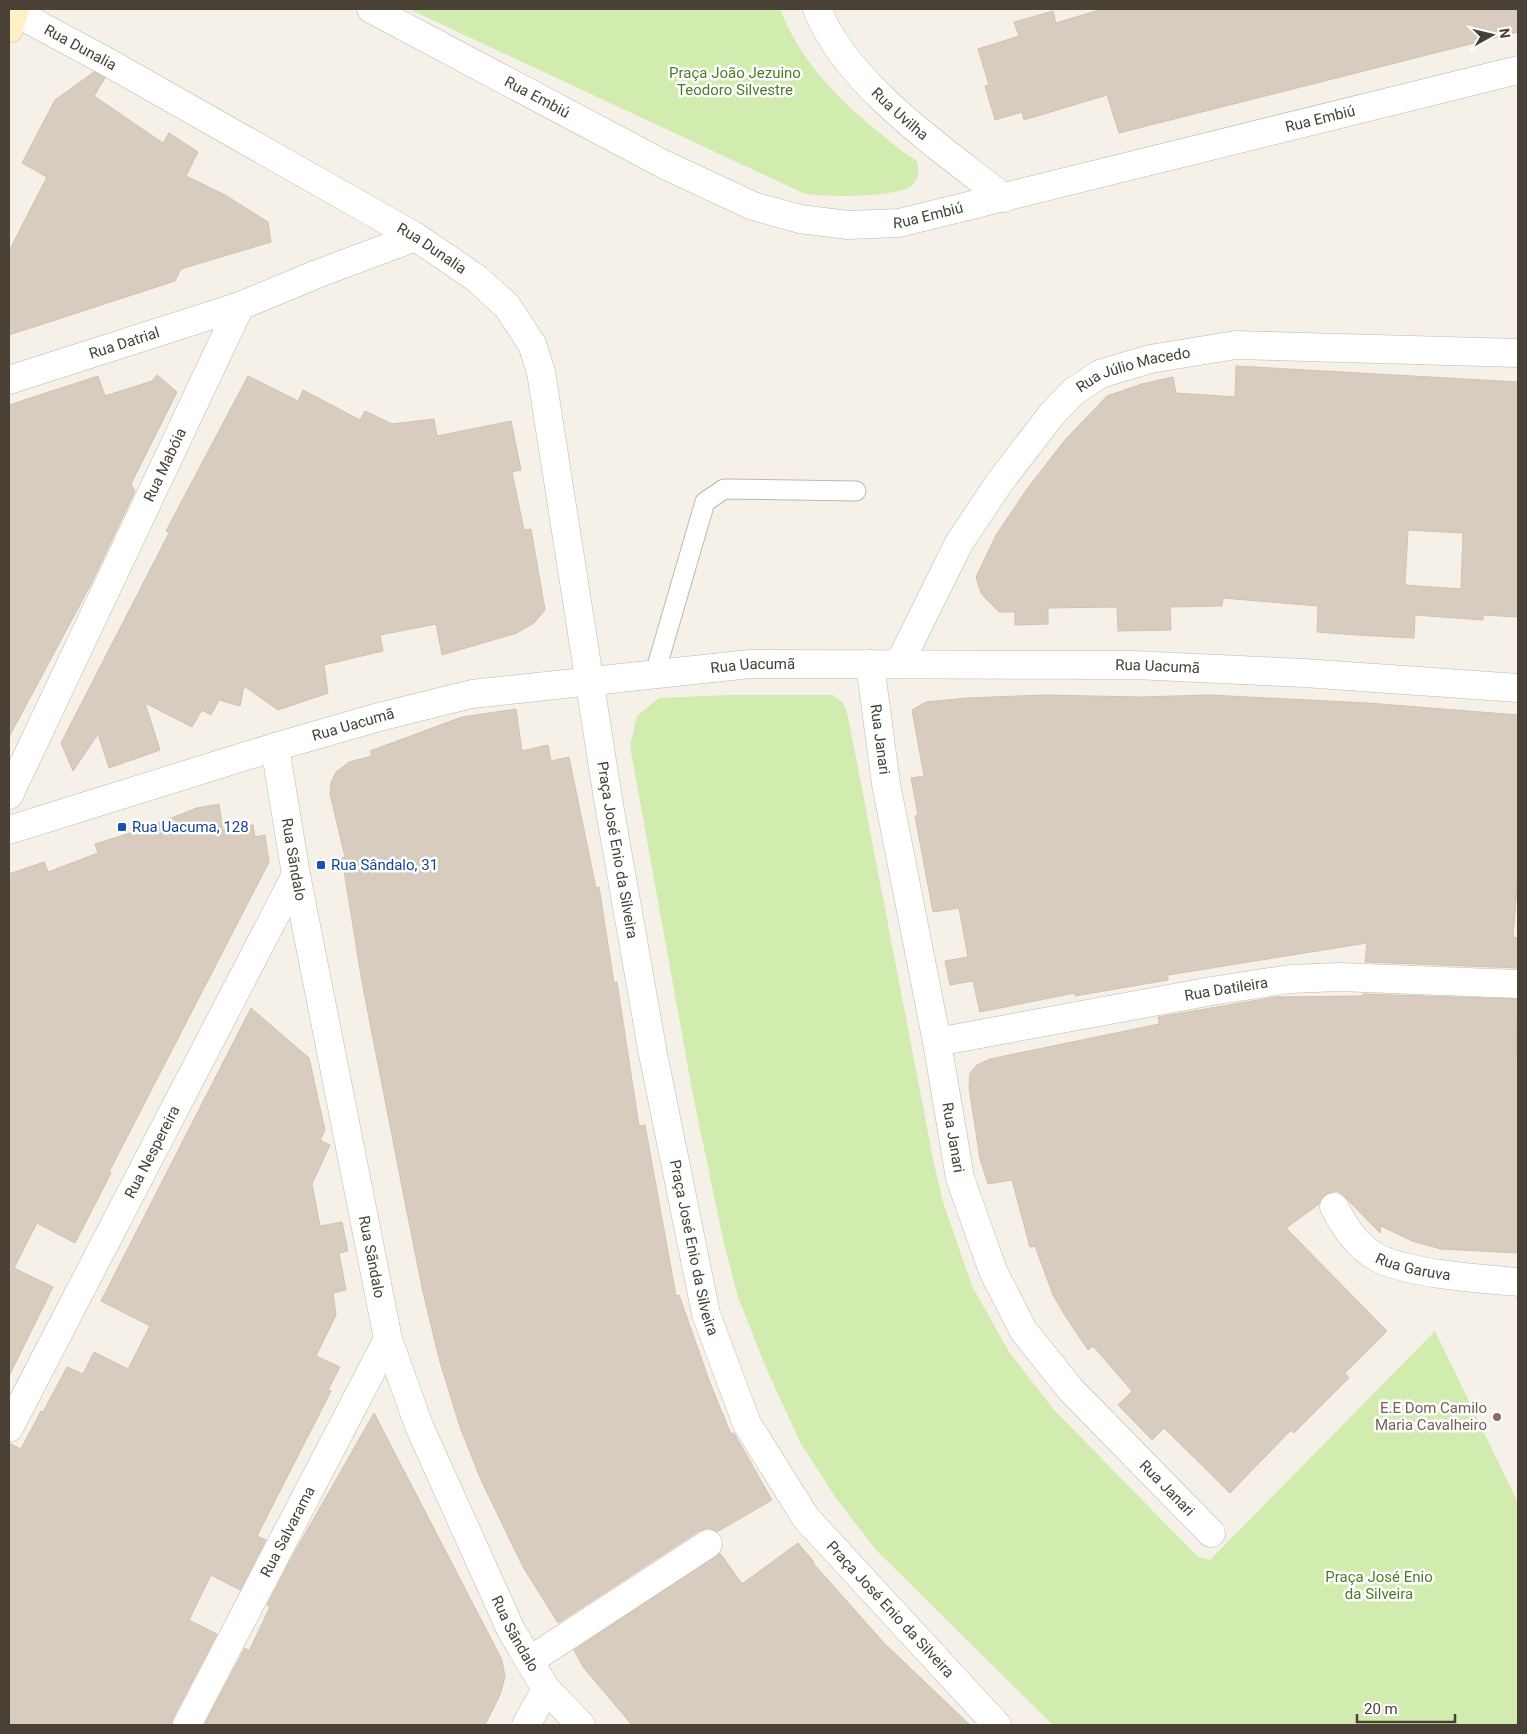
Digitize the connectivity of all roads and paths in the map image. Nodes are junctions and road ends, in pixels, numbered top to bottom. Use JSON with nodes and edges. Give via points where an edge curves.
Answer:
{"nodes":[{"id":1,"x":371,"y":9,"type":"edge"},
{"id":2,"x":817,"y":9,"type":"edge"},
{"id":3,"x":12,"y":15,"type":"edge"},
{"id":4,"x":1518,"y":70,"type":"edge"},
{"id":5,"x":1004,"y":198,"type":"junction"},
{"id":6,"x":416,"y":238,"type":"junction"},
{"id":7,"x":240,"y":306,"type":"junction"},
{"id":8,"x":1518,"y":353,"type":"edge"},
{"id":9,"x":9,"y":380,"type":"edge"},
{"id":10,"x":856,"y":491,"type":"dead end"},
{"id":11,"x":870,"y":664,"type":"junction"},
{"id":12,"x":899,"y":664,"type":"junction"},
{"id":13,"x":655,"y":673,"type":"junction"},
{"id":14,"x":588,"y":680,"type":"junction"},
{"id":15,"x":1518,"y":688,"type":"edge"},
{"id":16,"x":275,"y":747,"type":"junction"},
{"id":17,"x":9,"y":795,"type":"edge"},
{"id":18,"x":9,"y":830,"type":"edge"},
{"id":19,"x":296,"y":875,"type":"junction"},
{"id":20,"x":1518,"y":984,"type":"edge"},
{"id":21,"x":937,"y":1042,"type":"junction"},
{"id":22,"x":1334,"y":1207,"type":"dead end"},
{"id":23,"x":1518,"y":1282,"type":"edge"},
{"id":24,"x":388,"y":1339,"type":"junction"},
{"id":25,"x":9,"y":1428,"type":"edge"},
{"id":26,"x":1212,"y":1533,"type":"dead end"},
{"id":27,"x":708,"y":1544,"type":"dead end"},
{"id":28,"x":529,"y":1661,"type":"junction"},
{"id":29,"x":546,"y":1688,"type":"junction"},
{"id":30,"x":187,"y":1725,"type":"edge"},
{"id":31,"x":526,"y":1725,"type":"edge"},
{"id":32,"x":581,"y":1725,"type":"edge"},
{"id":33,"x":997,"y":1725,"type":"edge"}],
"edges":[{"from":1,"to":5,"type":"street","name":"Rua Embiú","via":[[663,164],[752,206],[848,225],[898,223]]},
{"from":2,"to":5,"type":"street","name":"Rua Uvilha","via":[[824,26],[855,70],[911,123]]},
{"from":3,"to":6,"type":"street","name":"Rua Dunalia","via":[[111,64]]},
{"from":4,"to":5,"type":"street","name":"Rua Embiú"},
{"from":6,"to":7,"type":"street"},
{"from":6,"to":14,"type":"street","name":"Rua Dunalia","via":[[476,278],[500,300],[532,344],[541,372]]},
{"from":7,"to":9,"type":"street","name":"Rua Datrial"},
{"from":7,"to":17,"type":"street","name":"Rua Mabóia"},
{"from":8,"to":12,"type":"street","name":"Rua Júlio Macedo","via":[[1236,345],[1150,358],[1100,374],[1073,392],[1052,414],[999,482],[959,543]]},
{"from":10,"to":13,"type":"lane","via":[[724,489],[705,502]]},
{"from":11,"to":12,"type":"street","name":"Rua Uacumã"},
{"from":11,"to":13,"type":"street","name":"Rua Uacumã","via":[[750,664]]},
{"from":11,"to":21,"type":"street","name":"Rua Janari","via":[[886,784]]},
{"from":12,"to":15,"type":"street","name":"Rua Uacumã","via":[[1134,665]]},
{"from":13,"to":14,"type":"street","name":"Rua Uacumã"},
{"from":14,"to":16,"type":"street","name":"Rua Uacumã","via":[[472,694]]},
{"from":14,"to":33,"type":"street","name":"Praça José Enio da Silveira","via":[[654,1054],[706,1314],[747,1424],[806,1518]]},
{"from":16,"to":18,"type":"street","name":"Rua Uacumã"},
{"from":16,"to":19,"type":"street","name":"Rua Sãndalo"},
{"from":19,"to":24,"type":"street","name":"Rua Sãndalo"},
{"from":19,"to":25,"type":"street","name":"Rua Nespereira"},
{"from":20,"to":21,"type":"street","name":"Rua Datileira","via":[[1339,977],[1290,979]]},
{"from":21,"to":26,"type":"street","name":"Rua Janari","via":[[960,1178],[993,1271],[1023,1330],[1071,1390]]},
{"from":22,"to":23,"type":"street","name":"Rua Garuva","via":[[1350,1235],[1378,1258],[1417,1270]]},
{"from":24,"to":28,"type":"street","name":"Rua Sãndalo","via":[[422,1435],[511,1630]]},
{"from":24,"to":30,"type":"street","name":"Rua Salvarama"},
{"from":27,"to":28,"type":"street"},
{"from":28,"to":29,"type":"street","name":"Rua Sãndalo"},
{"from":29,"to":31,"type":"street"},
{"from":29,"to":32,"type":"street","name":"Rua Sãndalo"}]}
